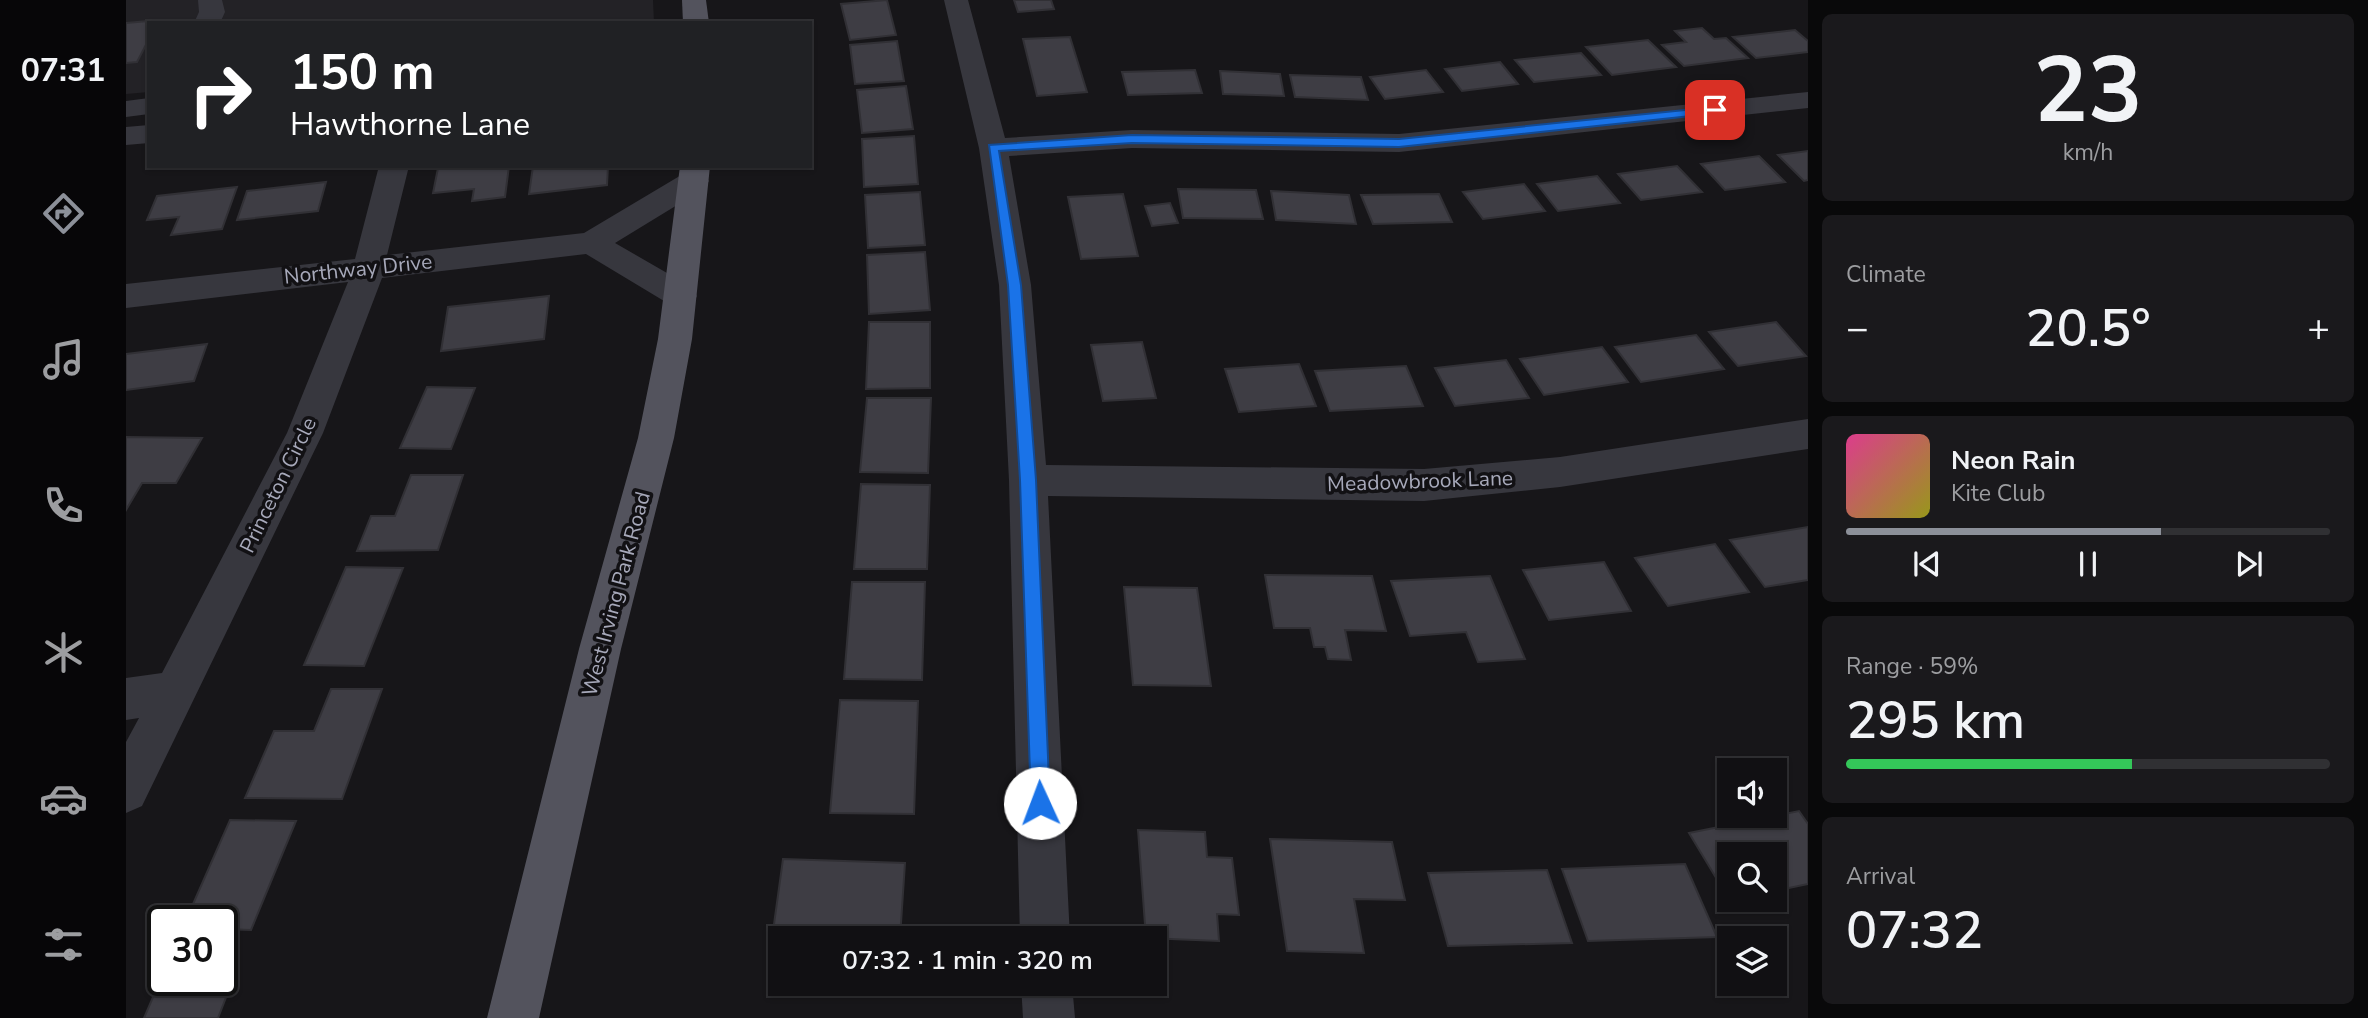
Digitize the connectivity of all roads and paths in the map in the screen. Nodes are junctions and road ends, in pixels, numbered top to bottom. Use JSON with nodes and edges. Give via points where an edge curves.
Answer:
{"nodes":[{"id":1,"x":210,"y":0,"type":"edge"},
{"id":2,"x":694,"y":0,"type":"edge"},
{"id":3,"x":956,"y":0,"type":"edge"},
{"id":4,"x":208,"y":21,"type":"edge"},
{"id":5,"x":696,"y":21,"type":"edge"},
{"id":6,"x":1808,"y":100,"type":"edge"},
{"id":7,"x":147,"y":106,"type":"edge"},
{"id":8,"x":126,"y":109,"type":"edge"},
{"id":9,"x":147,"y":134,"type":"edge"},
{"id":10,"x":126,"y":136,"type":"edge"},
{"id":11,"x":993,"y":148,"type":"junction"},
{"id":12,"x":394,"y":168,"type":"edge"},
{"id":13,"x":694,"y":173,"type":"edge"},
{"id":14,"x":591,"y":243,"type":"junction"},
{"id":15,"x":370,"y":268,"type":"junction"},
{"id":16,"x":126,"y":296,"type":"edge"},
{"id":17,"x":681,"y":296,"type":"junction"},
{"id":18,"x":1808,"y":434,"type":"edge"},
{"id":19,"x":1028,"y":480,"type":"junction"},
{"id":20,"x":177,"y":691,"type":"junction"},
{"id":21,"x":126,"y":699,"type":"edge"},
{"id":22,"x":126,"y":790,"type":"edge"},
{"id":23,"x":1045,"y":926,"type":"edge"},
{"id":24,"x":1048,"y":996,"type":"edge"},
{"id":25,"x":513,"y":1018,"type":"edge"},
{"id":26,"x":1049,"y":1018,"type":"edge"}],
"edges":[{"from":1,"to":4,"type":"street"},
{"from":2,"to":5,"type":"main road"},
{"from":3,"to":11,"type":"street"},
{"from":6,"to":11,"type":"street","via":[[1399,143],[1132,139]]},
{"from":7,"to":8,"type":"street"},
{"from":9,"to":10,"type":"street"},
{"from":11,"to":19,"type":"street","via":[[1015,285]]},
{"from":12,"to":15,"type":"street","name":"Princeton Circle"},
{"from":13,"to":14,"type":"street","name":"Northway Drive"},
{"from":13,"to":17,"type":"main road","name":"West Irving Park Road"},
{"from":14,"to":15,"type":"street","name":"Northway Drive"},
{"from":14,"to":17,"type":"street"},
{"from":15,"to":16,"type":"street","name":"Northway Drive"},
{"from":15,"to":20,"type":"street","name":"Princeton Circle","via":[[305,433]]},
{"from":17,"to":25,"type":"main road","name":"West Irving Park Road","via":[[656,438],[600,649]]},
{"from":18,"to":19,"type":"street","name":"Meadowbrook Lane","via":[[1560,472],[1436,485]]},
{"from":19,"to":23,"type":"street"},
{"from":20,"to":21,"type":"street"},
{"from":20,"to":22,"type":"street","name":"Princeton Circle"},
{"from":24,"to":26,"type":"street"}]}
